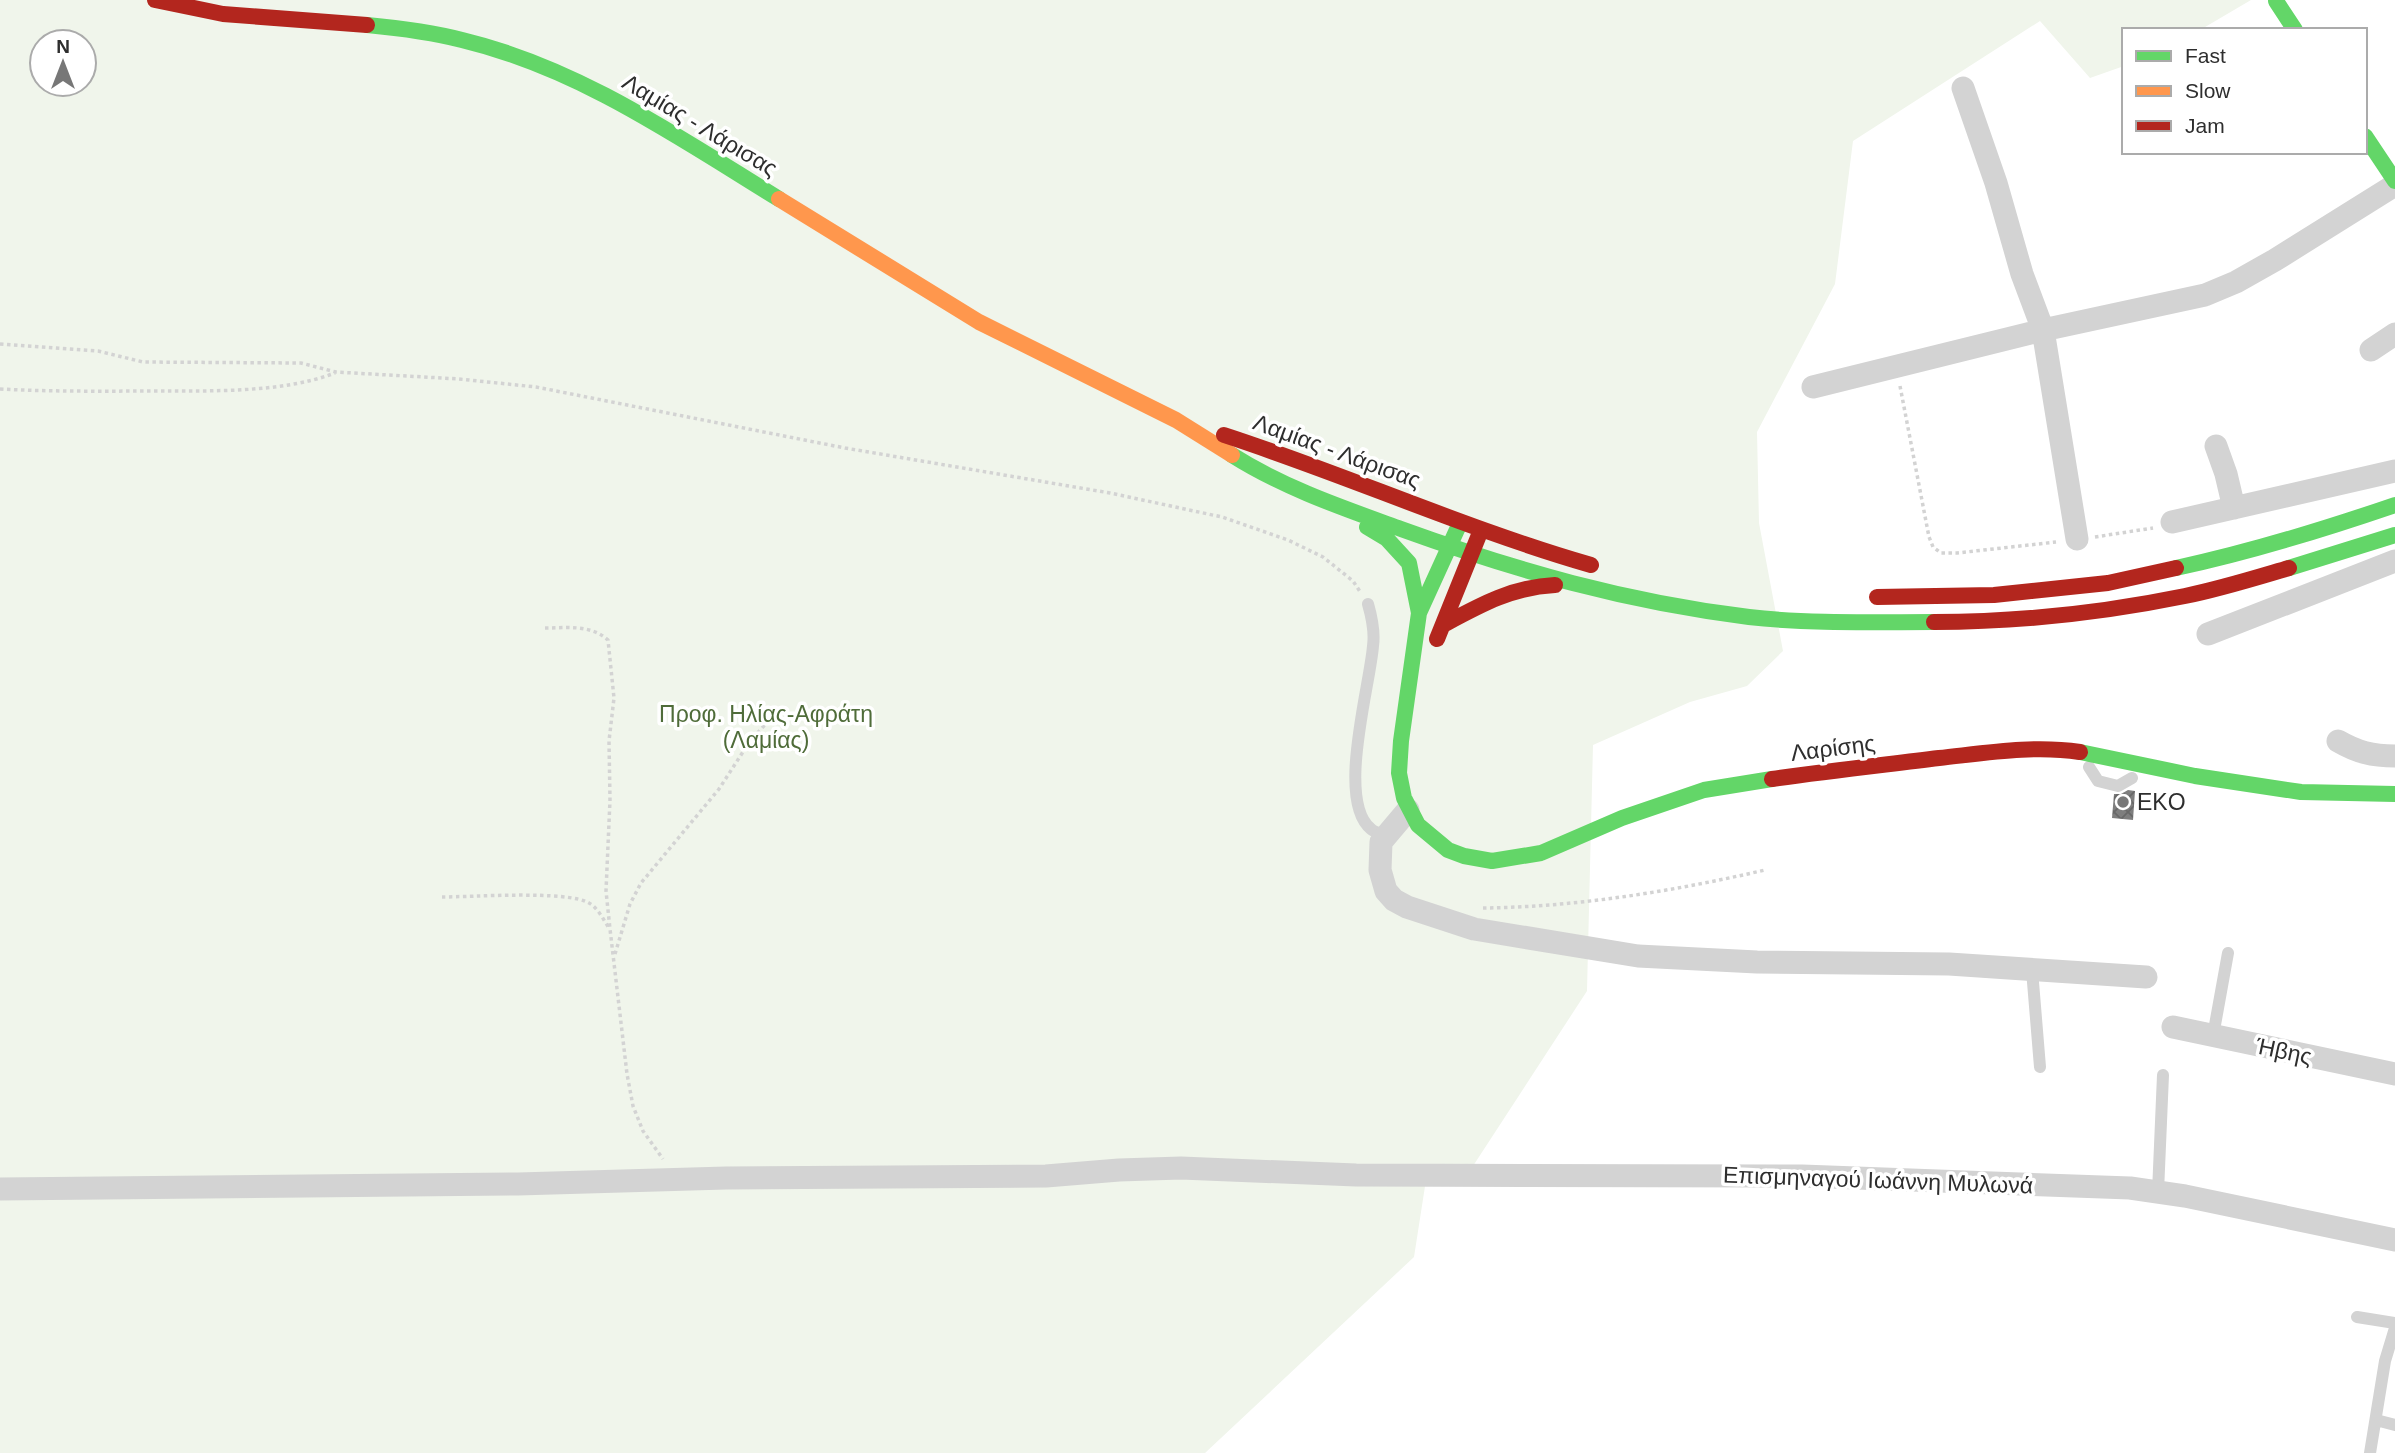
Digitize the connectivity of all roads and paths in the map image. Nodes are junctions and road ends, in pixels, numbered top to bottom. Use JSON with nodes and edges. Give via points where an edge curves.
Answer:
{"nodes":[{"id":1,"x":155,"y":0,"type":"edge"},
{"id":2,"x":2275,"y":0,"type":"edge"},
{"id":3,"x":2294,"y":28,"type":"edge"},
{"id":4,"x":1963,"y":88,"type":"dead end"},
{"id":5,"x":2367,"y":139,"type":"edge"},
{"id":6,"x":2395,"y":183,"type":"edge"},
{"id":7,"x":2043,"y":330,"type":"junction"},
{"id":8,"x":2395,"y":334,"type":"edge"},
{"id":9,"x":0,"y":344,"type":"edge"},
{"id":10,"x":2371,"y":350,"type":"dead end"},
{"id":11,"x":1896,"y":366,"type":"junction"},
{"id":12,"x":336,"y":372,"type":"junction"},
{"id":13,"x":1814,"y":387,"type":"dead end"},
{"id":14,"x":0,"y":388,"type":"edge"},
{"id":15,"x":1176,"y":420,"type":"junction"},
{"id":16,"x":2216,"y":446,"type":"dead end"},
{"id":17,"x":2395,"y":471,"type":"edge"},
{"id":18,"x":2395,"y":505,"type":"edge"},
{"id":19,"x":1338,"y":506,"type":"junction"},
{"id":20,"x":2234,"y":508,"type":"junction"},
{"id":21,"x":1461,"y":521,"type":"junction"},
{"id":22,"x":2172,"y":522,"type":"joint"},
{"id":23,"x":1482,"y":529,"type":"junction"},
{"id":24,"x":2395,"y":535,"type":"edge"},
{"id":25,"x":2077,"y":539,"type":"junction"},
{"id":26,"x":1449,"y":546,"type":"junction"},
{"id":27,"x":1472,"y":553,"type":"junction"},
{"id":28,"x":2395,"y":561,"type":"edge"},
{"id":29,"x":1611,"y":570,"type":"dead end"},
{"id":30,"x":1581,"y":587,"type":"junction"},
{"id":31,"x":1863,"y":597,"type":"dead end"},
{"id":32,"x":1368,"y":604,"type":"joint"},
{"id":33,"x":1419,"y":613,"type":"junction"},
{"id":34,"x":1443,"y":625,"type":"junction"},
{"id":35,"x":545,"y":628,"type":"dead end"},
{"id":36,"x":2208,"y":634,"type":"dead end"},
{"id":37,"x":1407,"y":709,"type":"junction"},
{"id":38,"x":775,"y":714,"type":"dead end"},
{"id":39,"x":2338,"y":741,"type":"dead end"},
{"id":40,"x":2395,"y":756,"type":"edge"},
{"id":41,"x":2088,"y":767,"type":"dead end"},
{"id":42,"x":2132,"y":778,"type":"dead end"},
{"id":43,"x":2395,"y":794,"type":"edge"},
{"id":44,"x":1408,"y":810,"type":"junction"},
{"id":45,"x":1385,"y":836,"type":"junction"},
{"id":46,"x":1765,"y":870,"type":"dead end"},
{"id":47,"x":442,"y":897,"type":"dead end"},
{"id":48,"x":1475,"y":908,"type":"dead end"},
{"id":49,"x":610,"y":929,"type":"junction"},
{"id":50,"x":2228,"y":953,"type":"dead end"},
{"id":51,"x":614,"y":955,"type":"junction"},
{"id":52,"x":2032,"y":970,"type":"junction"},
{"id":53,"x":2146,"y":978,"type":"dead end"},
{"id":54,"x":2173,"y":1027,"type":"dead end"},
{"id":55,"x":2213,"y":1036,"type":"junction"},
{"id":56,"x":2040,"y":1067,"type":"dead end"},
{"id":57,"x":2395,"y":1074,"type":"edge"},
{"id":58,"x":2163,"y":1075,"type":"dead end"},
{"id":59,"x":672,"y":1179,"type":"junction"},
{"id":60,"x":0,"y":1189,"type":"edge"},
{"id":61,"x":2158,"y":1192,"type":"junction"},
{"id":62,"x":2395,"y":1240,"type":"edge"},
{"id":63,"x":2357,"y":1317,"type":"dead end"},
{"id":64,"x":2395,"y":1326,"type":"edge"},
{"id":65,"x":2376,"y":1420,"type":"junction"},
{"id":66,"x":2395,"y":1425,"type":"edge"},
{"id":67,"x":2370,"y":1453,"type":"edge"}],
"edges":[{"from":1,"to":15,"type":"main road","name":"Λαμίας - Λάρισας","via":[[192,10],[440,34],[576,79],[979,322]]},
{"from":2,"to":3,"type":"main road"},
{"from":4,"to":7,"type":"street"},
{"from":5,"to":6,"type":"main road"},
{"from":6,"to":7,"type":"street","via":[[2275,260],[2222,288],[2170,304]]},
{"from":7,"to":11,"type":"street"},
{"from":7,"to":25,"type":"street"},
{"from":8,"to":10,"type":"street"},
{"from":9,"to":12,"type":"path","via":[[98,351],[143,362],[301,363]]},
{"from":11,"to":13,"type":"street"},
{"from":11,"to":25,"type":"path","via":[[1933,547],[1941,553],[1957,553]]},
{"from":12,"to":14,"type":"path","via":[[290,385],[207,391]]},
{"from":12,"to":32,"type":"path","via":[[536,387],[1222,517],[1323,557],[1353,581]]},
{"from":15,"to":19,"type":"main road","name":"Λαμίας - Λάρισας","via":[[1262,474]]},
{"from":15,"to":21,"type":"main road","name":"Λαμίας - Λάρισας","via":[[1272,450]]},
{"from":16,"to":20,"type":"street"},
{"from":17,"to":20,"type":"street"},
{"from":18,"to":31,"type":"main road","via":[[2234,556],[2108,583],[1994,595]]},
{"from":19,"to":26,"type":"main road"},
{"from":19,"to":33,"type":"main road","via":[[1404,555]]},
{"from":20,"to":22,"type":"street"},
{"from":21,"to":23,"type":"main road","name":"Λαμίας - Λάρισας"},
{"from":21,"to":26,"type":"main road","name":"Λαρίσης"},
{"from":22,"to":25,"type":"path"},
{"from":23,"to":27,"type":"main road","name":"Λαρίσης"},
{"from":23,"to":29,"type":"main road","name":"Λαμίας - Λάρισας"},
{"from":24,"to":30,"type":"main road","via":[[2188,596],[1995,622],[1751,617]]},
{"from":26,"to":27,"type":"main road"},
{"from":26,"to":33,"type":"main road","name":"Λαρίσης"},
{"from":27,"to":30,"type":"main road"},
{"from":27,"to":34,"type":"main road","name":"Λαρίσης"},
{"from":28,"to":36,"type":"street"},
{"from":30,"to":34,"type":"main road","via":[[1548,584],[1514,589]]},
{"from":32,"to":45,"type":"lane","via":[[1374,643],[1358,744],[1356,795],[1370,828]]},
{"from":33,"to":37,"type":"main road","name":"Λαρίσης"},
{"from":34,"to":37,"type":"main road","name":"Λαρίσης"},
{"from":35,"to":49,"type":"path","via":[[582,628],[608,640],[614,698],[609,741]]},
{"from":37,"to":44,"type":"main road","name":"Λαρίσης","via":[[1399,773]]},
{"from":38,"to":51,"type":"path","via":[[641,883]]},
{"from":39,"to":40,"type":"street","via":[[2363,753]]},
{"from":41,"to":42,"type":"lane","via":[[2098,781],[2118,786]]},
{"from":43,"to":44,"type":"main road","name":"Λαρίσης","via":[[2301,792],[2079,752],[2022,749],[1704,790],[1541,853],[1492,861],[1448,850],[1418,825]]},
{"from":44,"to":45,"type":"street"},
{"from":45,"to":52,"type":"street","via":[[1380,870],[1394,900],[1474,929],[1638,956]]},
{"from":46,"to":48,"type":"path","via":[[1621,896]]},
{"from":47,"to":49,"type":"path","via":[[574,898],[597,909]]},
{"from":49,"to":51,"type":"path"},
{"from":50,"to":55,"type":"lane"},
{"from":51,"to":59,"type":"path","via":[[633,1106]]},
{"from":52,"to":53,"type":"street"},
{"from":52,"to":56,"type":"lane"},
{"from":54,"to":55,"type":"street","name":"Ήβης"},
{"from":55,"to":57,"type":"street","name":"Ήβης"},
{"from":58,"to":61,"type":"lane"},
{"from":59,"to":60,"type":"street","name":"Επισμηναγού Ιωάννη Μυλωνά"},
{"from":59,"to":61,"type":"street","name":"Επισμηναγού Ιωάννη Μυλωνά","via":[[1046,1176],[1181,1168],[1356,1175],[1801,1175]]},
{"from":61,"to":62,"type":"street","name":"Επισμηναγού Ιωάννη Μυλωνά"},
{"from":63,"to":64,"type":"lane"},
{"from":64,"to":65,"type":"lane"},
{"from":65,"to":66,"type":"lane"},
{"from":65,"to":67,"type":"lane"}]}
